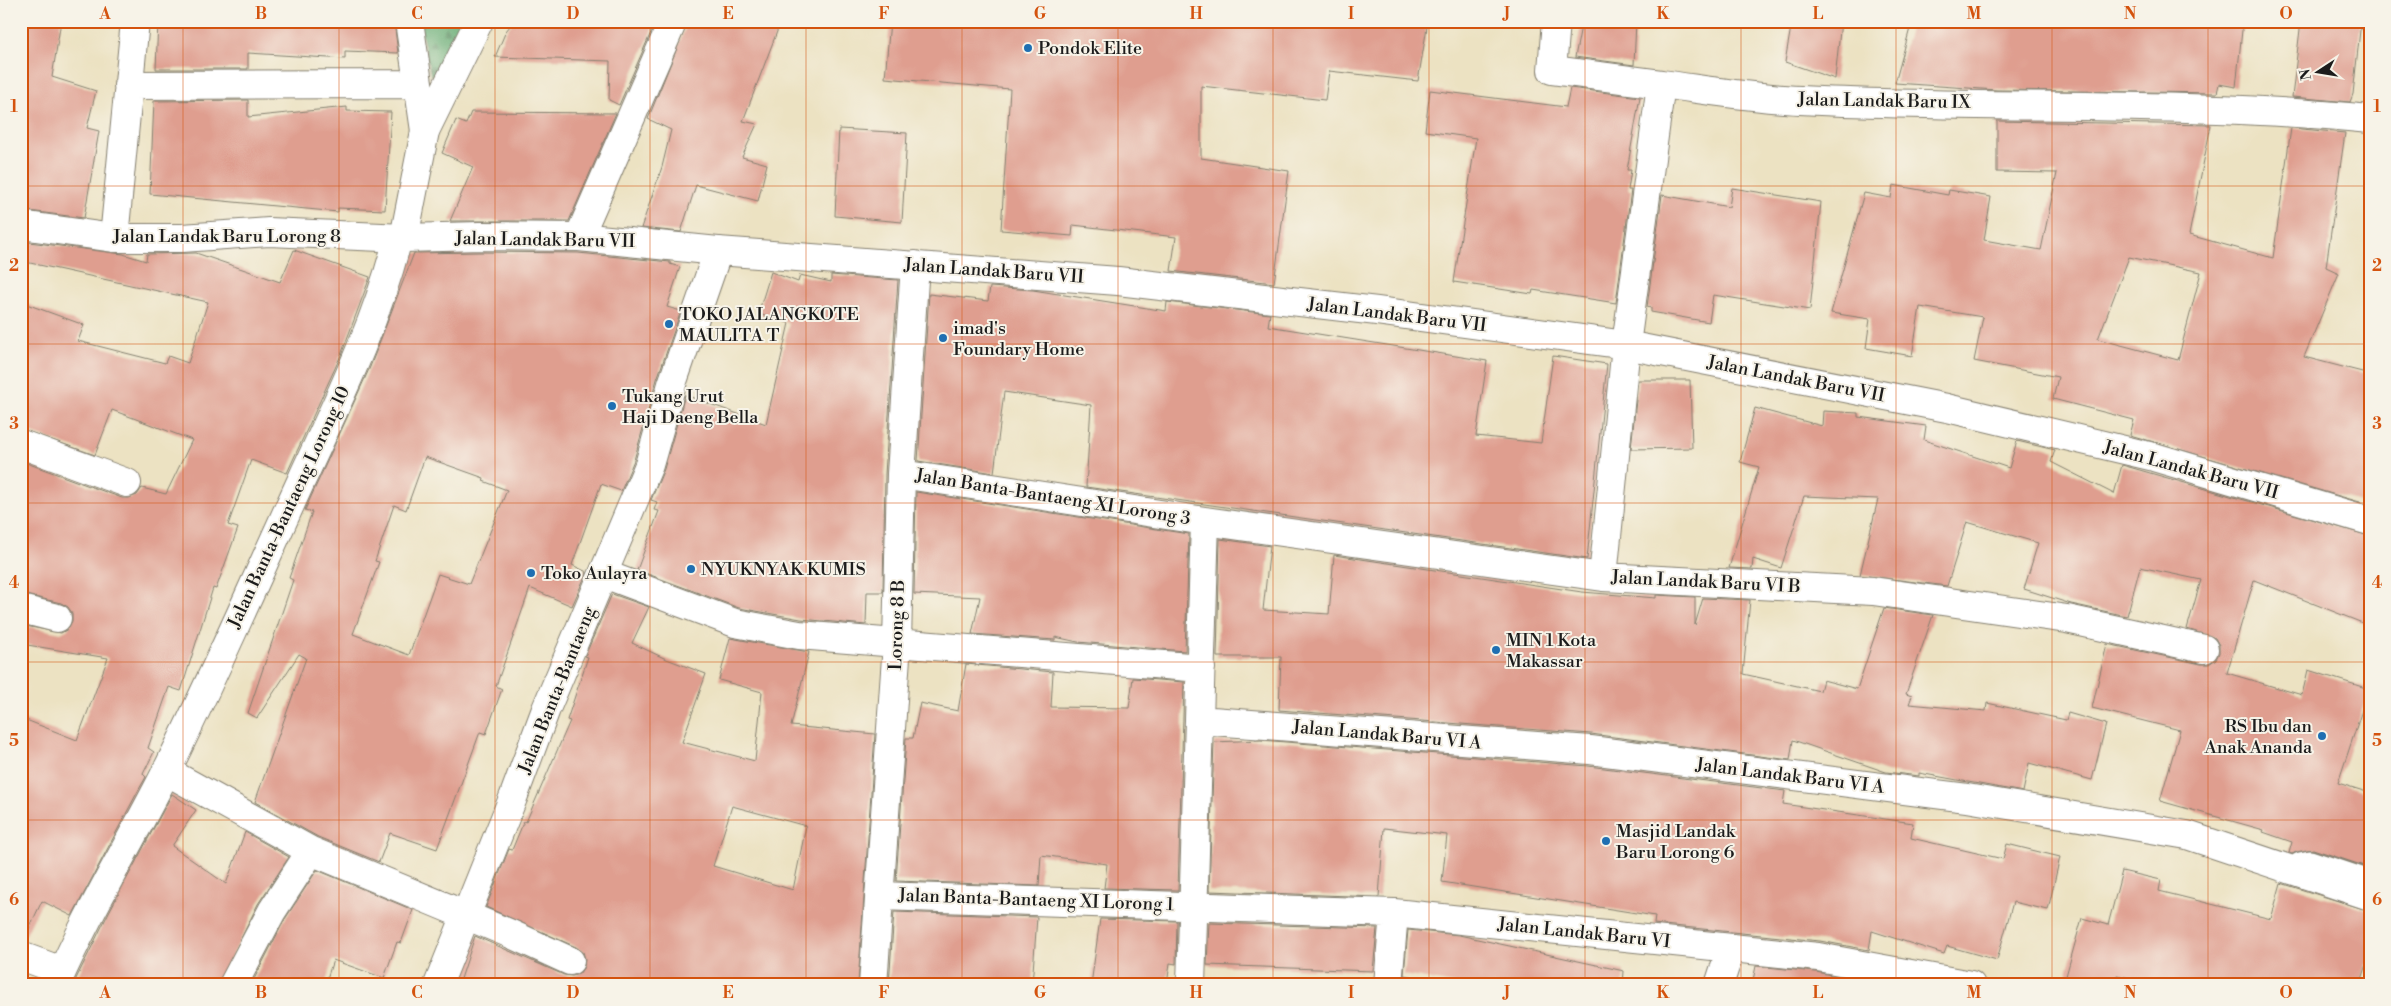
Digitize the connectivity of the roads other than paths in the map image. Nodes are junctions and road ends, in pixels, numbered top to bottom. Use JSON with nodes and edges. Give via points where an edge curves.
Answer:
{"nodes":[{"id":1,"x":135,"y":21,"type":"edge"},
{"id":2,"x":409,"y":21,"type":"edge"},
{"id":3,"x":479,"y":21,"type":"edge"},
{"id":4,"x":673,"y":21,"type":"edge"},
{"id":5,"x":1556,"y":21,"type":"edge"},
{"id":6,"x":417,"y":84,"type":"junction"},
{"id":7,"x":1662,"y":84,"type":"junction"},
{"id":8,"x":128,"y":85,"type":"junction"},
{"id":9,"x":2370,"y":119,"type":"edge"},
{"id":10,"x":425,"y":131,"type":"junction"},
{"id":11,"x":21,"y":225,"type":"edge"},
{"id":12,"x":579,"y":237,"type":"junction"},
{"id":13,"x":114,"y":238,"type":"junction"},
{"id":14,"x":401,"y":238,"type":"junction"},
{"id":15,"x":718,"y":251,"type":"junction"},
{"id":16,"x":915,"y":265,"type":"junction"},
{"id":17,"x":1626,"y":345,"type":"junction"},
{"id":18,"x":21,"y":444,"type":"edge"},
{"id":19,"x":901,"y":474,"type":"junction"},
{"id":20,"x":128,"y":483,"type":"dead end"},
{"id":21,"x":1206,"y":521,"type":"junction"},
{"id":22,"x":2370,"y":521,"type":"edge"},
{"id":23,"x":604,"y":574,"type":"junction"},
{"id":24,"x":1603,"y":577,"type":"junction"},
{"id":25,"x":21,"y":609,"type":"edge"},
{"id":26,"x":56,"y":618,"type":"dead end"},
{"id":27,"x":897,"y":643,"type":"junction"},
{"id":28,"x":2204,"y":649,"type":"dead end"},
{"id":29,"x":1201,"y":668,"type":"junction"},
{"id":30,"x":1199,"y":720,"type":"junction"},
{"id":31,"x":166,"y":771,"type":"junction"},
{"id":32,"x":311,"y":851,"type":"junction"},
{"id":33,"x":2298,"y":872,"type":"junction"},
{"id":34,"x":2370,"y":881,"type":"edge"},
{"id":35,"x":879,"y":896,"type":"junction"},
{"id":36,"x":2370,"y":896,"type":"edge"},
{"id":37,"x":1194,"y":905,"type":"junction"},
{"id":38,"x":1394,"y":913,"type":"junction"},
{"id":39,"x":466,"y":915,"type":"junction"},
{"id":40,"x":1731,"y":948,"type":"junction"},
{"id":41,"x":21,"y":956,"type":"edge"},
{"id":42,"x":570,"y":961,"type":"dead end"},
{"id":43,"x":59,"y":978,"type":"edge"},
{"id":44,"x":233,"y":985,"type":"edge"},
{"id":45,"x":438,"y":985,"type":"edge"},
{"id":46,"x":873,"y":985,"type":"edge"},
{"id":47,"x":1191,"y":985,"type":"edge"},
{"id":48,"x":1388,"y":985,"type":"edge"},
{"id":49,"x":1719,"y":985,"type":"edge"},
{"id":50,"x":1971,"y":985,"type":"edge"}],
"edges":[{"from":1,"to":8,"type":"street"},
{"from":2,"to":6,"type":"street"},
{"from":3,"to":10,"type":"street"},
{"from":4,"to":12,"type":"street"},
{"from":5,"to":7,"type":"street","name":"Jalan Landak Baru IX","via":[[1552,70]]},
{"from":6,"to":8,"type":"street"},
{"from":6,"to":10,"type":"street"},
{"from":7,"to":9,"type":"street","name":"Jalan Landak Baru IX","via":[[1799,100],[2201,107]]},
{"from":7,"to":17,"type":"street"},
{"from":8,"to":13,"type":"street"},
{"from":10,"to":14,"type":"street","name":"Jalan Banta-Bantaeng Lorong 10"},
{"from":11,"to":13,"type":"street","name":"Jalan Landak Baru Lorong 8"},
{"from":12,"to":14,"type":"street","name":"Jalan Landak Baru VII"},
{"from":12,"to":15,"type":"street","name":"Jalan Landak Baru VII"},
{"from":13,"to":14,"type":"street","name":"Jalan Landak Baru Lorong 8","via":[[182,238],[268,232]]},
{"from":14,"to":31,"type":"street","name":"Jalan Banta-Bantaeng Lorong 10","via":[[368,334]]},
{"from":15,"to":16,"type":"street","name":"Jalan Landak Baru VII"},
{"from":15,"to":23,"type":"street","name":"Jalan Banta-Bantaeng","via":[[672,384],[649,465]]},
{"from":16,"to":17,"type":"street","name":"Jalan Landak Baru VII","via":[[1118,281],[1377,311]]},
{"from":16,"to":19,"type":"street","name":"Lorong 8 B"},
{"from":17,"to":22,"type":"street","name":"Jalan Landak Baru VII","via":[[1947,408],[2154,457]]},
{"from":17,"to":24,"type":"street"},
{"from":18,"to":20,"type":"street"},
{"from":19,"to":21,"type":"street","name":"Jalan Banta-Bantaeng XI Lorong 3"},
{"from":19,"to":27,"type":"street","name":"Lorong 8 B"},
{"from":21,"to":24,"type":"street","name":"Jalan Landak Baru VI B"},
{"from":21,"to":29,"type":"street"},
{"from":23,"to":27,"type":"street","via":[[735,623],[799,635]]},
{"from":23,"to":39,"type":"street","name":"Jalan Banta-Bantaeng","via":[[546,709]]},
{"from":24,"to":28,"type":"street","name":"Jalan Landak Baru VI B","via":[[1874,591],[2067,619]]},
{"from":25,"to":26,"type":"street"},
{"from":27,"to":29,"type":"street"},
{"from":27,"to":35,"type":"street","name":"Lorong 8 B"},
{"from":29,"to":30,"type":"street"},
{"from":30,"to":33,"type":"street","name":"Jalan Landak Baru VI A","via":[[1590,750],[1967,798],[2187,835]]},
{"from":30,"to":37,"type":"street"},
{"from":31,"to":32,"type":"street"},
{"from":31,"to":43,"type":"street","name":"Jalan Banta-Bantaeng Lorong 10"},
{"from":32,"to":39,"type":"street"},
{"from":32,"to":44,"type":"street","via":[[272,911]]},
{"from":33,"to":34,"type":"lane","via":[[2300,864],[2310,861]]},
{"from":33,"to":36,"type":"street","name":"Jalan Landak Baru VI A"},
{"from":35,"to":37,"type":"street","name":"Jalan Banta-Bantaeng XI Lorong 1"},
{"from":35,"to":46,"type":"street","name":"Lorong 8 B"},
{"from":37,"to":38,"type":"street","name":"Jalan Landak Baru VI"},
{"from":37,"to":47,"type":"street"},
{"from":38,"to":40,"type":"street","name":"Jalan Landak Baru VI"},
{"from":38,"to":48,"type":"street"},
{"from":39,"to":42,"type":"street"},
{"from":39,"to":45,"type":"street","name":"Jalan Banta-Bantaeng"},
{"from":40,"to":49,"type":"street"},
{"from":40,"to":50,"type":"street","name":"Jalan Landak Baru VI","via":[[1818,957]]},
{"from":41,"to":43,"type":"street"}]}
